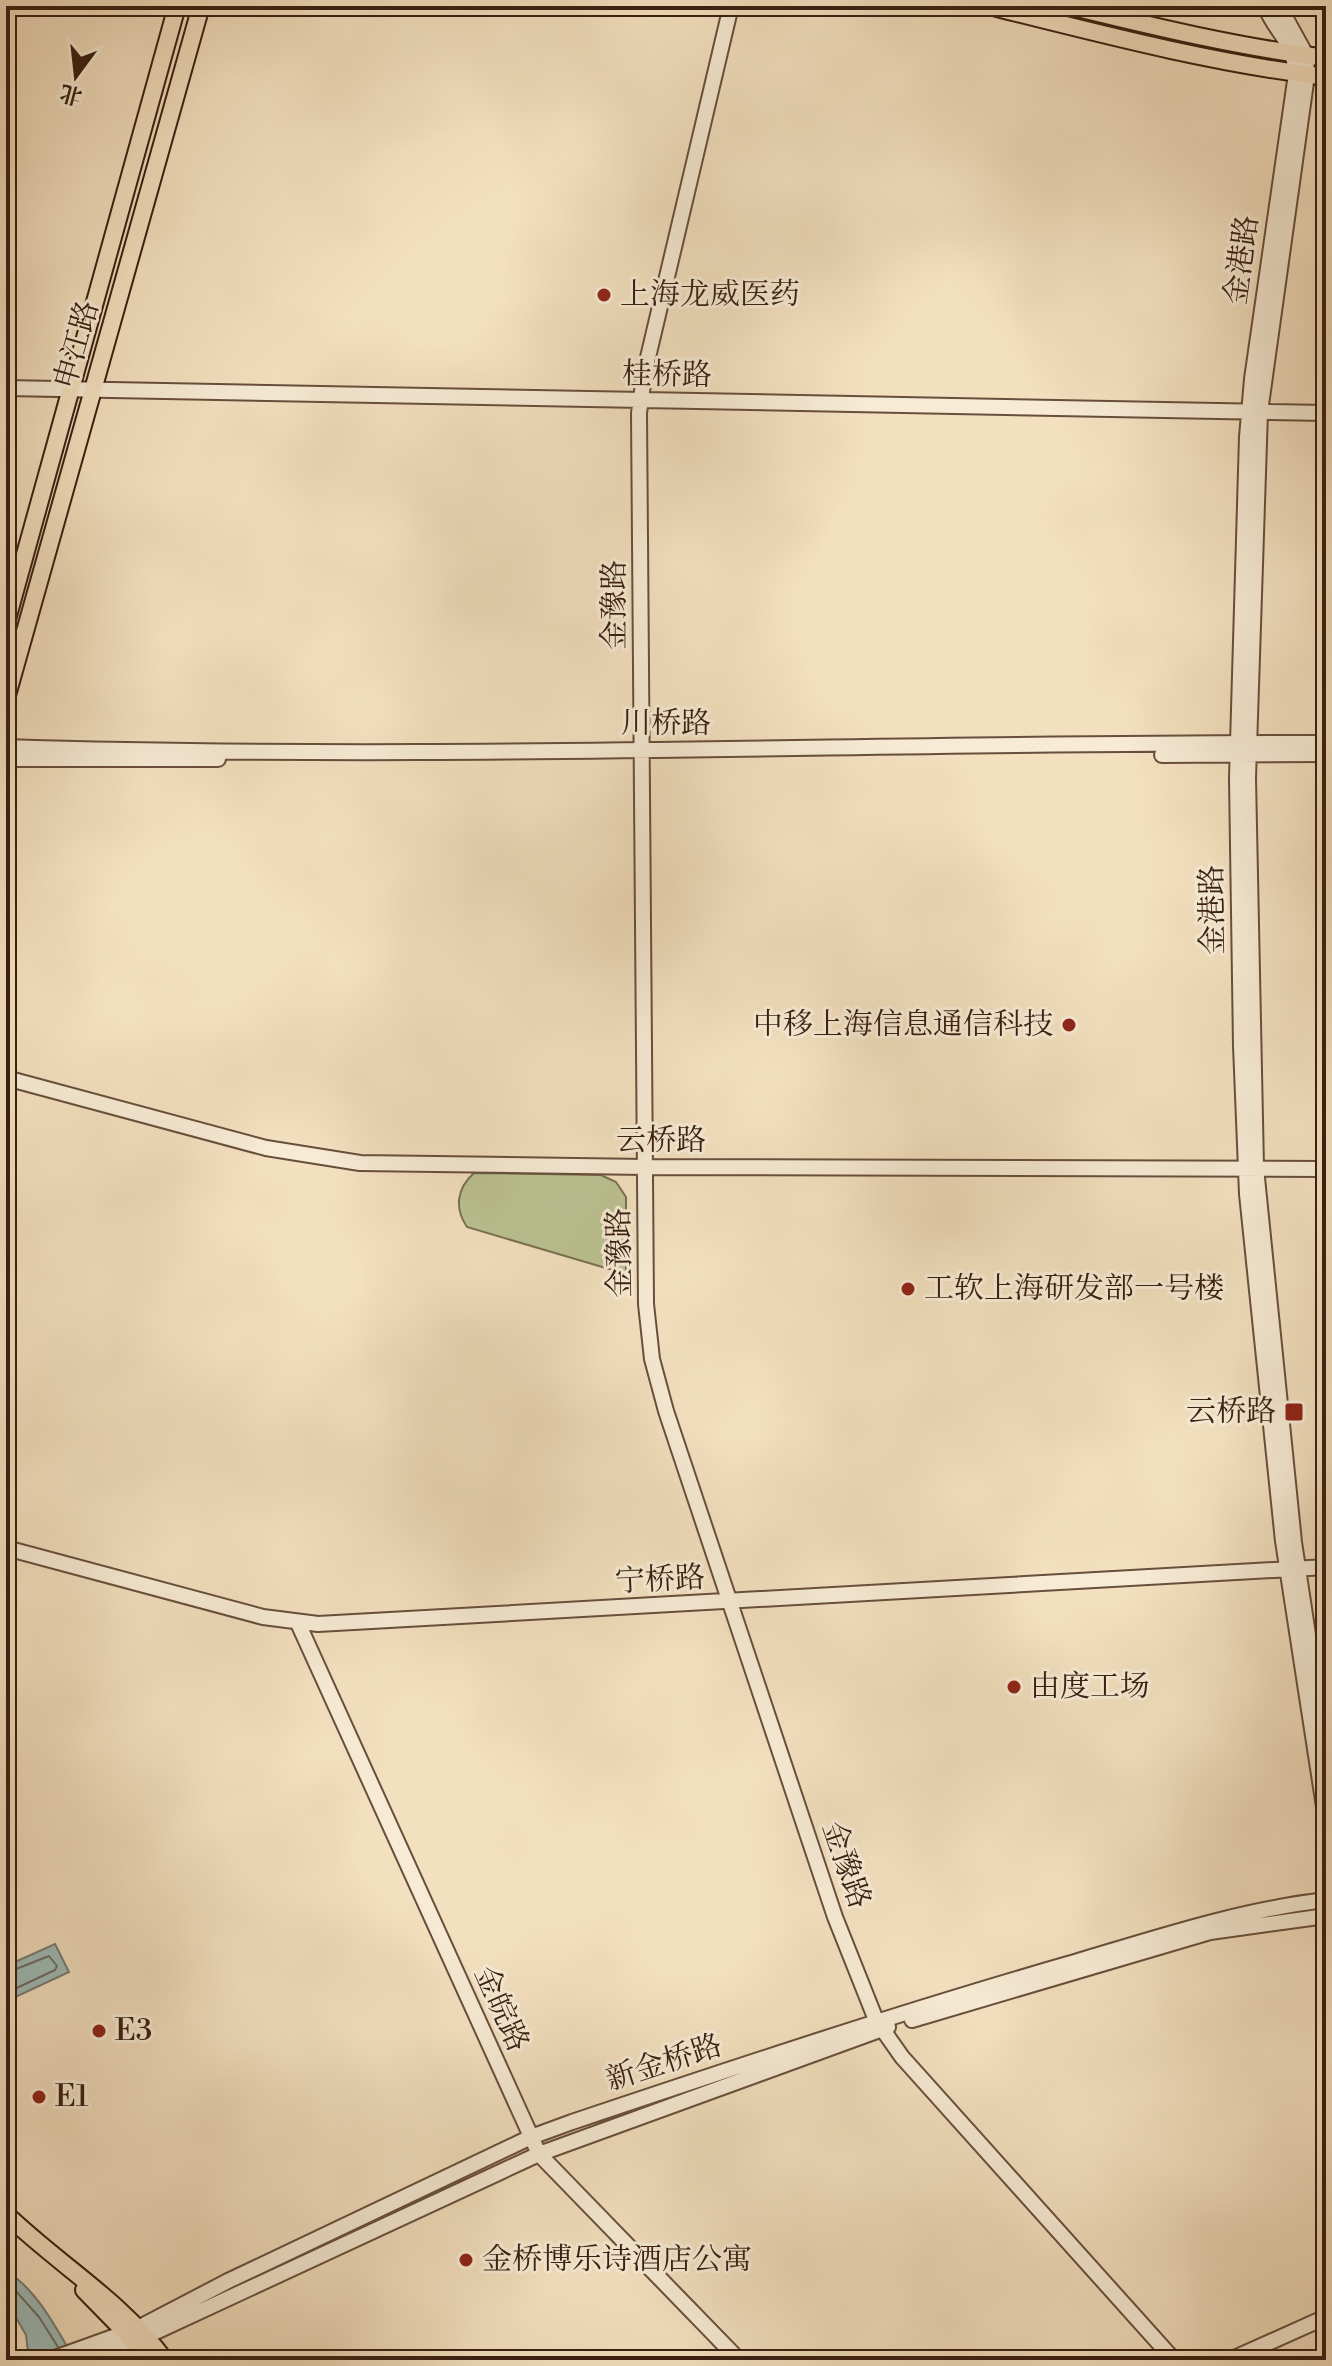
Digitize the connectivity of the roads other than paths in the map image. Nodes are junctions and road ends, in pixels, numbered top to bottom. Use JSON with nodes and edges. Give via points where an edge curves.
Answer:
{"nodes":[{"id":1,"x":177,"y":6,"type":"edge"},
{"id":2,"x":201,"y":6,"type":"edge"},
{"id":3,"x":731,"y":6,"type":"edge"},
{"id":4,"x":989,"y":6,"type":"edge"},
{"id":5,"x":1069,"y":6,"type":"edge"},
{"id":6,"x":1265,"y":6,"type":"edge"},
{"id":7,"x":1279,"y":6,"type":"edge"},
{"id":8,"x":1300,"y":54,"type":"junction"},
{"id":9,"x":1326,"y":58,"type":"edge"},
{"id":10,"x":1302,"y":74,"type":"junction"},
{"id":11,"x":1326,"y":77,"type":"edge"},
{"id":12,"x":6,"y":388,"type":"edge"},
{"id":13,"x":71,"y":389,"type":"junction"},
{"id":14,"x":94,"y":389,"type":"junction"},
{"id":15,"x":640,"y":400,"type":"junction"},
{"id":16,"x":1254,"y":412,"type":"junction"},
{"id":17,"x":1326,"y":413,"type":"edge"},
{"id":18,"x":6,"y":623,"type":"edge"},
{"id":19,"x":6,"y":699,"type":"edge"},
{"id":20,"x":1326,"y":743,"type":"edge"},
{"id":21,"x":6,"y":747,"type":"edge"},
{"id":22,"x":1243,"y":749,"type":"junction"},
{"id":23,"x":1326,"y":754,"type":"edge"},
{"id":24,"x":642,"y":756,"type":"junction"},
{"id":25,"x":6,"y":759,"type":"edge"},
{"id":26,"x":6,"y":1078,"type":"edge"},
{"id":27,"x":645,"y":1167,"type":"junction"},
{"id":28,"x":1250,"y":1168,"type":"junction"},
{"id":29,"x":1326,"y":1169,"type":"edge"},
{"id":30,"x":6,"y":1548,"type":"edge"},
{"id":31,"x":1326,"y":1567,"type":"edge"},
{"id":32,"x":1292,"y":1569,"type":"junction"},
{"id":33,"x":731,"y":1602,"type":"junction"},
{"id":34,"x":298,"y":1623,"type":"junction"},
{"id":35,"x":1326,"y":1754,"type":"edge"},
{"id":36,"x":1326,"y":1820,"type":"edge"},
{"id":37,"x":1326,"y":1900,"type":"edge"},
{"id":38,"x":1326,"y":1916,"type":"edge"},
{"id":39,"x":879,"y":2025,"type":"junction"},
{"id":40,"x":531,"y":2137,"type":"junction"},
{"id":41,"x":539,"y":2154,"type":"junction"},
{"id":42,"x":6,"y":2214,"type":"edge"},
{"id":43,"x":6,"y":2228,"type":"edge"},
{"id":44,"x":1326,"y":2317,"type":"edge"},
{"id":45,"x":135,"y":2335,"type":"junction"},
{"id":46,"x":83,"y":2355,"type":"edge"},
{"id":47,"x":49,"y":2360,"type":"edge"},
{"id":48,"x":147,"y":2360,"type":"edge"},
{"id":49,"x":165,"y":2360,"type":"edge"},
{"id":50,"x":739,"y":2360,"type":"edge"},
{"id":51,"x":1174,"y":2360,"type":"edge"},
{"id":52,"x":1230,"y":2360,"type":"edge"}],
"edges":[{"from":1,"to":13,"type":"main road","name":"申江路"},
{"from":2,"to":14,"type":"main road","name":"申江路"},
{"from":3,"to":15,"type":"street","name":"金豫路"},
{"from":4,"to":10,"type":"main road","via":[[1192,56]]},
{"from":5,"to":8,"type":"main road","via":[[1195,37]]},
{"from":6,"to":8,"type":"street","name":"金港路"},
{"from":7,"to":8,"type":"street","name":"金港路"},
{"from":8,"to":9,"type":"main road"},
{"from":8,"to":10,"type":"street","name":"金港路"},
{"from":10,"to":11,"type":"main road"},
{"from":10,"to":16,"type":"street","name":"金港路","via":[[1281,168]]},
{"from":12,"to":13,"type":"street","name":"桂桥路"},
{"from":13,"to":14,"type":"street","name":"桂桥路"},
{"from":13,"to":18,"type":"main road","name":"申江路"},
{"from":14,"to":15,"type":"street","name":"桂桥路"},
{"from":14,"to":19,"type":"main road","name":"申江路"},
{"from":15,"to":16,"type":"street","name":"桂桥路"},
{"from":15,"to":24,"type":"street","name":"金豫路"},
{"from":16,"to":17,"type":"street","name":"桂桥路"},
{"from":16,"to":22,"type":"street","name":"金港路"},
{"from":20,"to":22,"type":"street","name":"川桥路"},
{"from":21,"to":24,"type":"street","name":"川桥路"},
{"from":22,"to":23,"type":"street","name":"川桥路"},
{"from":22,"to":24,"type":"street","name":"川桥路"},
{"from":22,"to":28,"type":"street","name":"金港路"},
{"from":24,"to":25,"type":"street","name":"川桥路"},
{"from":24,"to":27,"type":"street","name":"金豫路"},
{"from":26,"to":27,"type":"street","name":"云桥路","via":[[266,1148],[329,1159],[391,1165]]},
{"from":27,"to":28,"type":"street","name":"云桥路"},
{"from":27,"to":33,"type":"street","name":"金豫路","via":[[652,1359]]},
{"from":28,"to":29,"type":"street","name":"云桥路"},
{"from":28,"to":32,"type":"street","name":"金港路"},
{"from":30,"to":34,"type":"street","name":"宁桥路"},
{"from":31,"to":32,"type":"street","name":"宁桥路"},
{"from":32,"to":33,"type":"street","name":"宁桥路"},
{"from":32,"to":35,"type":"street","name":"金港路"},
{"from":32,"to":36,"type":"street","name":"金港路"},
{"from":33,"to":34,"type":"street","name":"宁桥路"},
{"from":33,"to":39,"type":"street","name":"金豫路","via":[[835,1917]]},
{"from":34,"to":40,"type":"street","name":"金皖路"},
{"from":37,"to":39,"type":"street","name":"新金桥路","via":[[1229,1917]]},
{"from":38,"to":39,"type":"street","name":"新金桥路","via":[[1210,1932],[995,1998]]},
{"from":39,"to":40,"type":"street","name":"新金桥路"},
{"from":39,"to":41,"type":"street","name":"新金桥路"},
{"from":39,"to":51,"type":"street","name":"金豫路"},
{"from":40,"to":41,"type":"street","name":"金皖路"},
{"from":40,"to":45,"type":"street","name":"新金桥路","via":[[228,2281]]},
{"from":41,"to":45,"type":"street","name":"新金桥路"},
{"from":41,"to":50,"type":"street","name":"金皖路"},
{"from":42,"to":45,"type":"main road","via":[[107,2297]]},
{"from":43,"to":45,"type":"main road"},
{"from":44,"to":52,"type":"street"},
{"from":45,"to":46,"type":"street","name":"新金桥路"},
{"from":45,"to":48,"type":"main road"},
{"from":45,"to":49,"type":"main road"},
{"from":46,"to":47,"type":"street","name":"新金桥路"}]}
